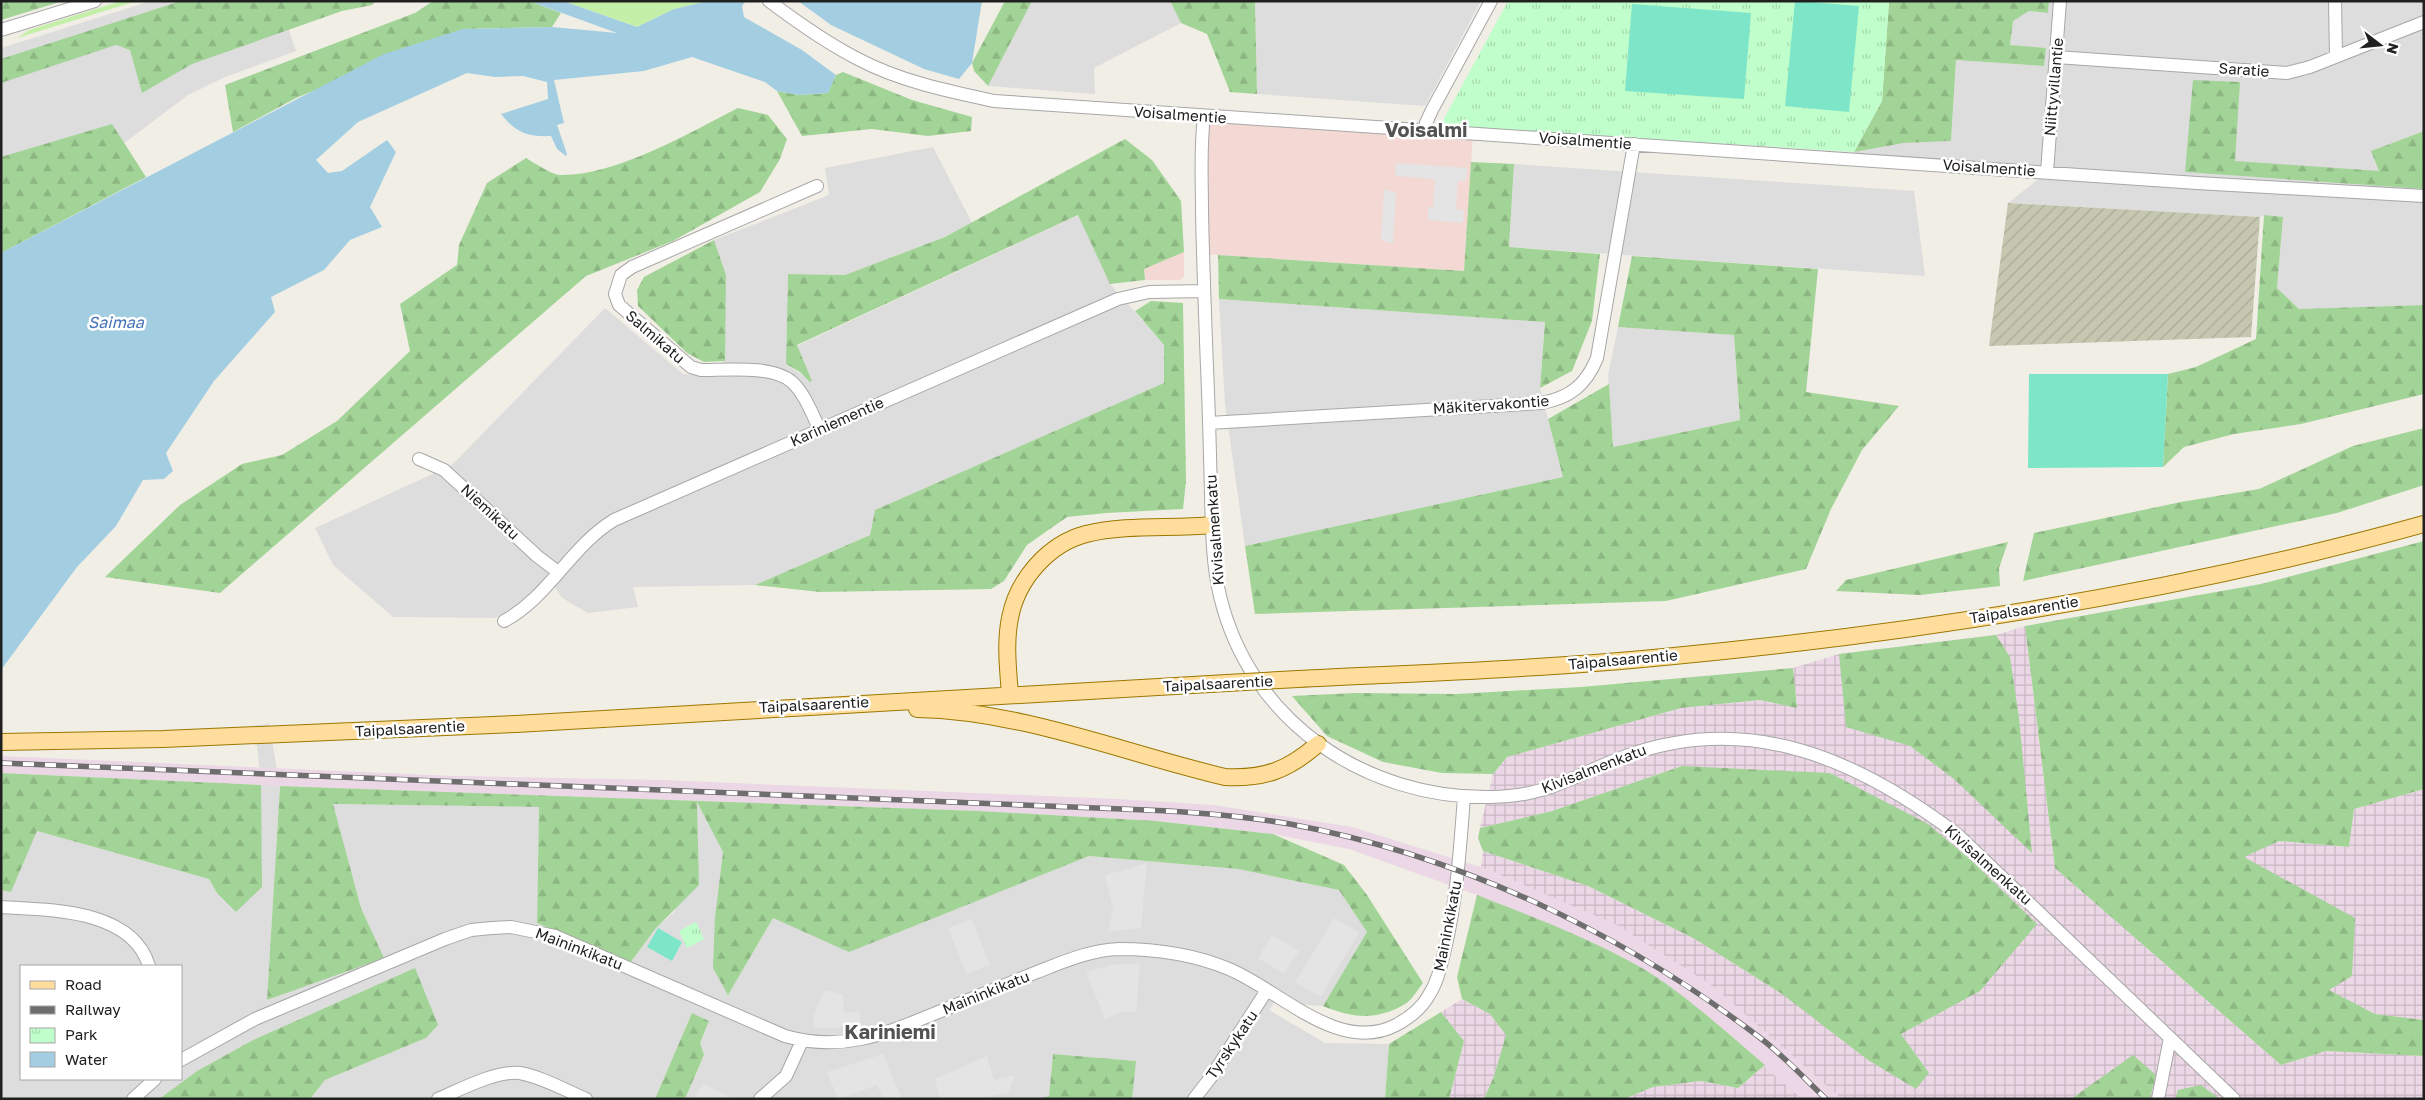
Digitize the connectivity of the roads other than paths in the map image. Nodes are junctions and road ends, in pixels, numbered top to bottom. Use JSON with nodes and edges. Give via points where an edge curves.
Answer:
{"nodes":[{"id":1,"x":96,"y":1,"type":"edge"},
{"id":2,"x":769,"y":1,"type":"edge"},
{"id":3,"x":1491,"y":1,"type":"edge"},
{"id":4,"x":2060,"y":1,"type":"edge"},
{"id":5,"x":2335,"y":1,"type":"edge"},
{"id":6,"x":2424,"y":22,"type":"edge"},
{"id":7,"x":1,"y":30,"type":"edge"},
{"id":8,"x":2336,"y":56,"type":"junction"},
{"id":9,"x":2056,"y":57,"type":"junction"},
{"id":10,"x":1204,"y":116,"type":"junction"},
{"id":11,"x":1426,"y":130,"type":"junction"},
{"id":12,"x":1634,"y":144,"type":"junction"},
{"id":13,"x":2047,"y":172,"type":"junction"},
{"id":14,"x":817,"y":186,"type":"dead end"},
{"id":15,"x":2424,"y":196,"type":"edge"},
{"id":16,"x":1204,"y":291,"type":"junction"},
{"id":17,"x":1209,"y":423,"type":"junction"},
{"id":18,"x":820,"y":430,"type":"junction"},
{"id":19,"x":419,"y":458,"type":"dead end"},
{"id":20,"x":2424,"y":524,"type":"edge"},
{"id":21,"x":1212,"y":525,"type":"junction"},
{"id":22,"x":558,"y":572,"type":"junction"},
{"id":23,"x":504,"y":621,"type":"dead end"},
{"id":24,"x":1010,"y":694,"type":"junction"},
{"id":25,"x":785,"y":707,"type":"junction"},
{"id":26,"x":1,"y":742,"type":"edge"},
{"id":27,"x":1318,"y":744,"type":"junction"},
{"id":28,"x":1464,"y":797,"type":"junction"},
{"id":29,"x":1,"y":907,"type":"edge"},
{"id":30,"x":148,"y":965,"type":"edge"},
{"id":31,"x":1267,"y":990,"type":"junction"},
{"id":32,"x":2170,"y":1038,"type":"junction"},
{"id":33,"x":802,"y":1041,"type":"junction"},
{"id":34,"x":182,"y":1059,"type":"edge"},
{"id":35,"x":154,"y":1080,"type":"edge"},
{"id":36,"x":133,"y":1099,"type":"edge"},
{"id":37,"x":438,"y":1099,"type":"edge"},
{"id":38,"x":586,"y":1099,"type":"edge"},
{"id":39,"x":760,"y":1099,"type":"edge"},
{"id":40,"x":1194,"y":1099,"type":"edge"},
{"id":41,"x":2158,"y":1099,"type":"edge"},
{"id":42,"x":2234,"y":1099,"type":"edge"}],
"edges":[{"from":1,"to":7,"type":"street"},
{"from":2,"to":10,"type":"street","name":"Voisalmentie","via":[[811,32],[857,59],[923,85],[994,101]]},
{"from":3,"to":11,"type":"street","via":[[1432,110]]},
{"from":4,"to":9,"type":"street","name":"Niittyvillantie"},
{"from":5,"to":8,"type":"street"},
{"from":6,"to":8,"type":"street","name":"Saratie"},
{"from":8,"to":9,"type":"street","name":"Saratie","via":[[2287,73]]},
{"from":9,"to":13,"type":"street","name":"Niittyvillantie"},
{"from":10,"to":11,"type":"street","name":"Voisalmentie"},
{"from":10,"to":16,"type":"street","name":"Kivisalmenkatu","via":[[1201,143]]},
{"from":11,"to":12,"type":"street","name":"Voisalmentie"},
{"from":12,"to":13,"type":"street","name":"Voisalmentie"},
{"from":12,"to":17,"type":"street","name":"Mäkitervakontie","via":[[1597,358],[1591,372],[1571,394],[1542,403]]},
{"from":13,"to":15,"type":"street","name":"Voisalmentie"},
{"from":14,"to":18,"type":"street","name":"Salmikatu","via":[[632,268],[620,275],[615,294],[619,305],[691,367],[765,371],[791,381]]},
{"from":16,"to":17,"type":"street","name":"Kivisalmenkatu"},
{"from":16,"to":18,"type":"street","name":"Kariniementie","via":[[1149,292],[1118,299]]},
{"from":17,"to":21,"type":"street","name":"Kivisalmenkatu"},
{"from":18,"to":22,"type":"street","name":"Kariniementie","via":[[614,520],[597,530]]},
{"from":19,"to":22,"type":"street","name":"Niemikatu","via":[[444,470]]},
{"from":20,"to":24,"type":"main road","name":"Taipalsaarentie","bridge":true,"via":[[2213,576],[2034,609],[1740,649],[1592,663]]},
{"from":21,"to":24,"type":"main road","via":[[1085,534],[1047,556],[1028,575],[1010,618]]},
{"from":21,"to":27,"type":"street","name":"Kivisalmenkatu","via":[[1220,597],[1246,662],[1280,709]]},
{"from":22,"to":23,"type":"street","name":"Kariniementie","via":[[534,601]]},
{"from":24,"to":25,"type":"main road","name":"Taipalsaarentie"},
{"from":25,"to":26,"type":"main road","name":"Taipalsaarentie","via":[[302,734]]},
{"from":25,"to":27,"type":"main road","via":[[946,710],[982,714],[1048,728],[1201,771],[1246,778],[1281,770]]},
{"from":27,"to":28,"type":"street","name":"Kivisalmenkatu","via":[[1369,774],[1394,784],[1443,796]]},
{"from":28,"to":31,"type":"street","name":"Maininkikatu","via":[[1461,850],[1449,932],[1435,984],[1420,1007],[1382,1031],[1344,1030],[1326,1024]]},
{"from":28,"to":32,"type":"street","name":"Kivisalmenkatu","via":[[1523,795],[1550,788],[1622,757],[1684,740],[1749,739],[1801,749],[1833,761],[1906,799],[1958,835]]},
{"from":29,"to":30,"type":"street","via":[[65,912],[123,930],[137,942]]},
{"from":31,"to":33,"type":"street","name":"Maininkikatu","via":[[1229,969],[1190,956],[1153,949],[1107,950],[1067,960],[871,1038],[834,1044]]},
{"from":31,"to":40,"type":"street","name":"Tyrskykatu"},
{"from":32,"to":41,"type":"street"},
{"from":32,"to":42,"type":"street","name":"Kivisalmenkatu"},
{"from":33,"to":34,"type":"street","name":"Maininkikatu","via":[[555,936],[511,927],[471,930],[445,939],[255,1019]]},
{"from":33,"to":39,"type":"street","via":[[786,1076]]},
{"from":35,"to":36,"type":"street"},
{"from":37,"to":38,"type":"street","via":[[503,1074],[518,1073]]}]}
